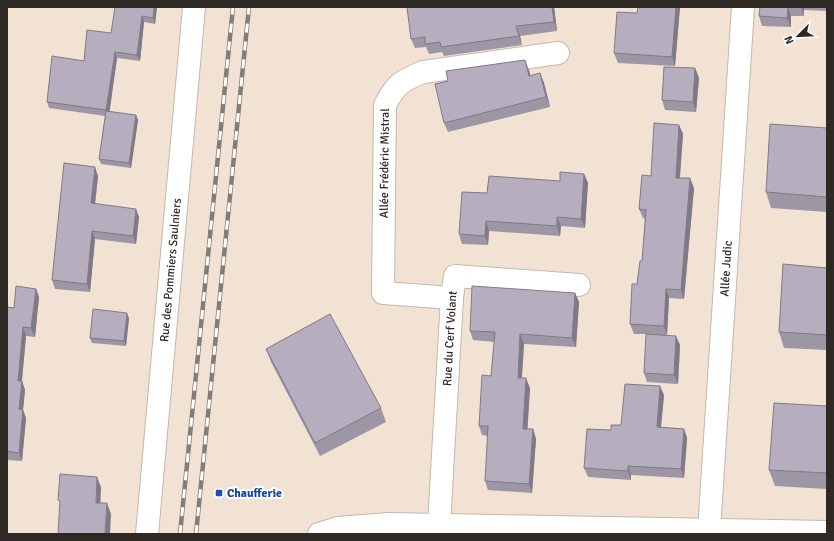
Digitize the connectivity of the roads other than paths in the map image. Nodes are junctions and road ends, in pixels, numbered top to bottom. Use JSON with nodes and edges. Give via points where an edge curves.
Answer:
{"nodes":[{"id":1,"x":194,"y":7,"type":"edge"},
{"id":2,"x":743,"y":7,"type":"edge"},
{"id":3,"x":558,"y":53,"type":"dead end"},
{"id":4,"x":578,"y":286,"type":"dead end"},
{"id":5,"x":452,"y":298,"type":"junction"},
{"id":6,"x":439,"y":525,"type":"junction"},
{"id":7,"x":482,"y":530,"type":"edge"},
{"id":8,"x":709,"y":531,"type":"junction"},
{"id":9,"x":827,"y":532,"type":"edge"},
{"id":10,"x":147,"y":534,"type":"edge"},
{"id":11,"x":318,"y":534,"type":"edge"}],
"edges":[{"from":1,"to":10,"type":"street","name":"Rue des Pommiers Saulniers"},
{"from":2,"to":8,"type":"street","name":"Allée Judic"},
{"from":3,"to":5,"type":"street","name":"Allée Frédéric Mistral","via":[[423,72],[402,80],[385,105],[383,293]]},
{"from":4,"to":5,"type":"street","name":"Rue du Cerf Volant","via":[[455,276]]},
{"from":5,"to":6,"type":"street","name":"Rue du Cerf Volant"},
{"from":6,"to":7,"type":"street"},
{"from":6,"to":11,"type":"street","via":[[390,524],[338,528]]},
{"from":7,"to":8,"type":"street"},
{"from":8,"to":9,"type":"street"}]}
